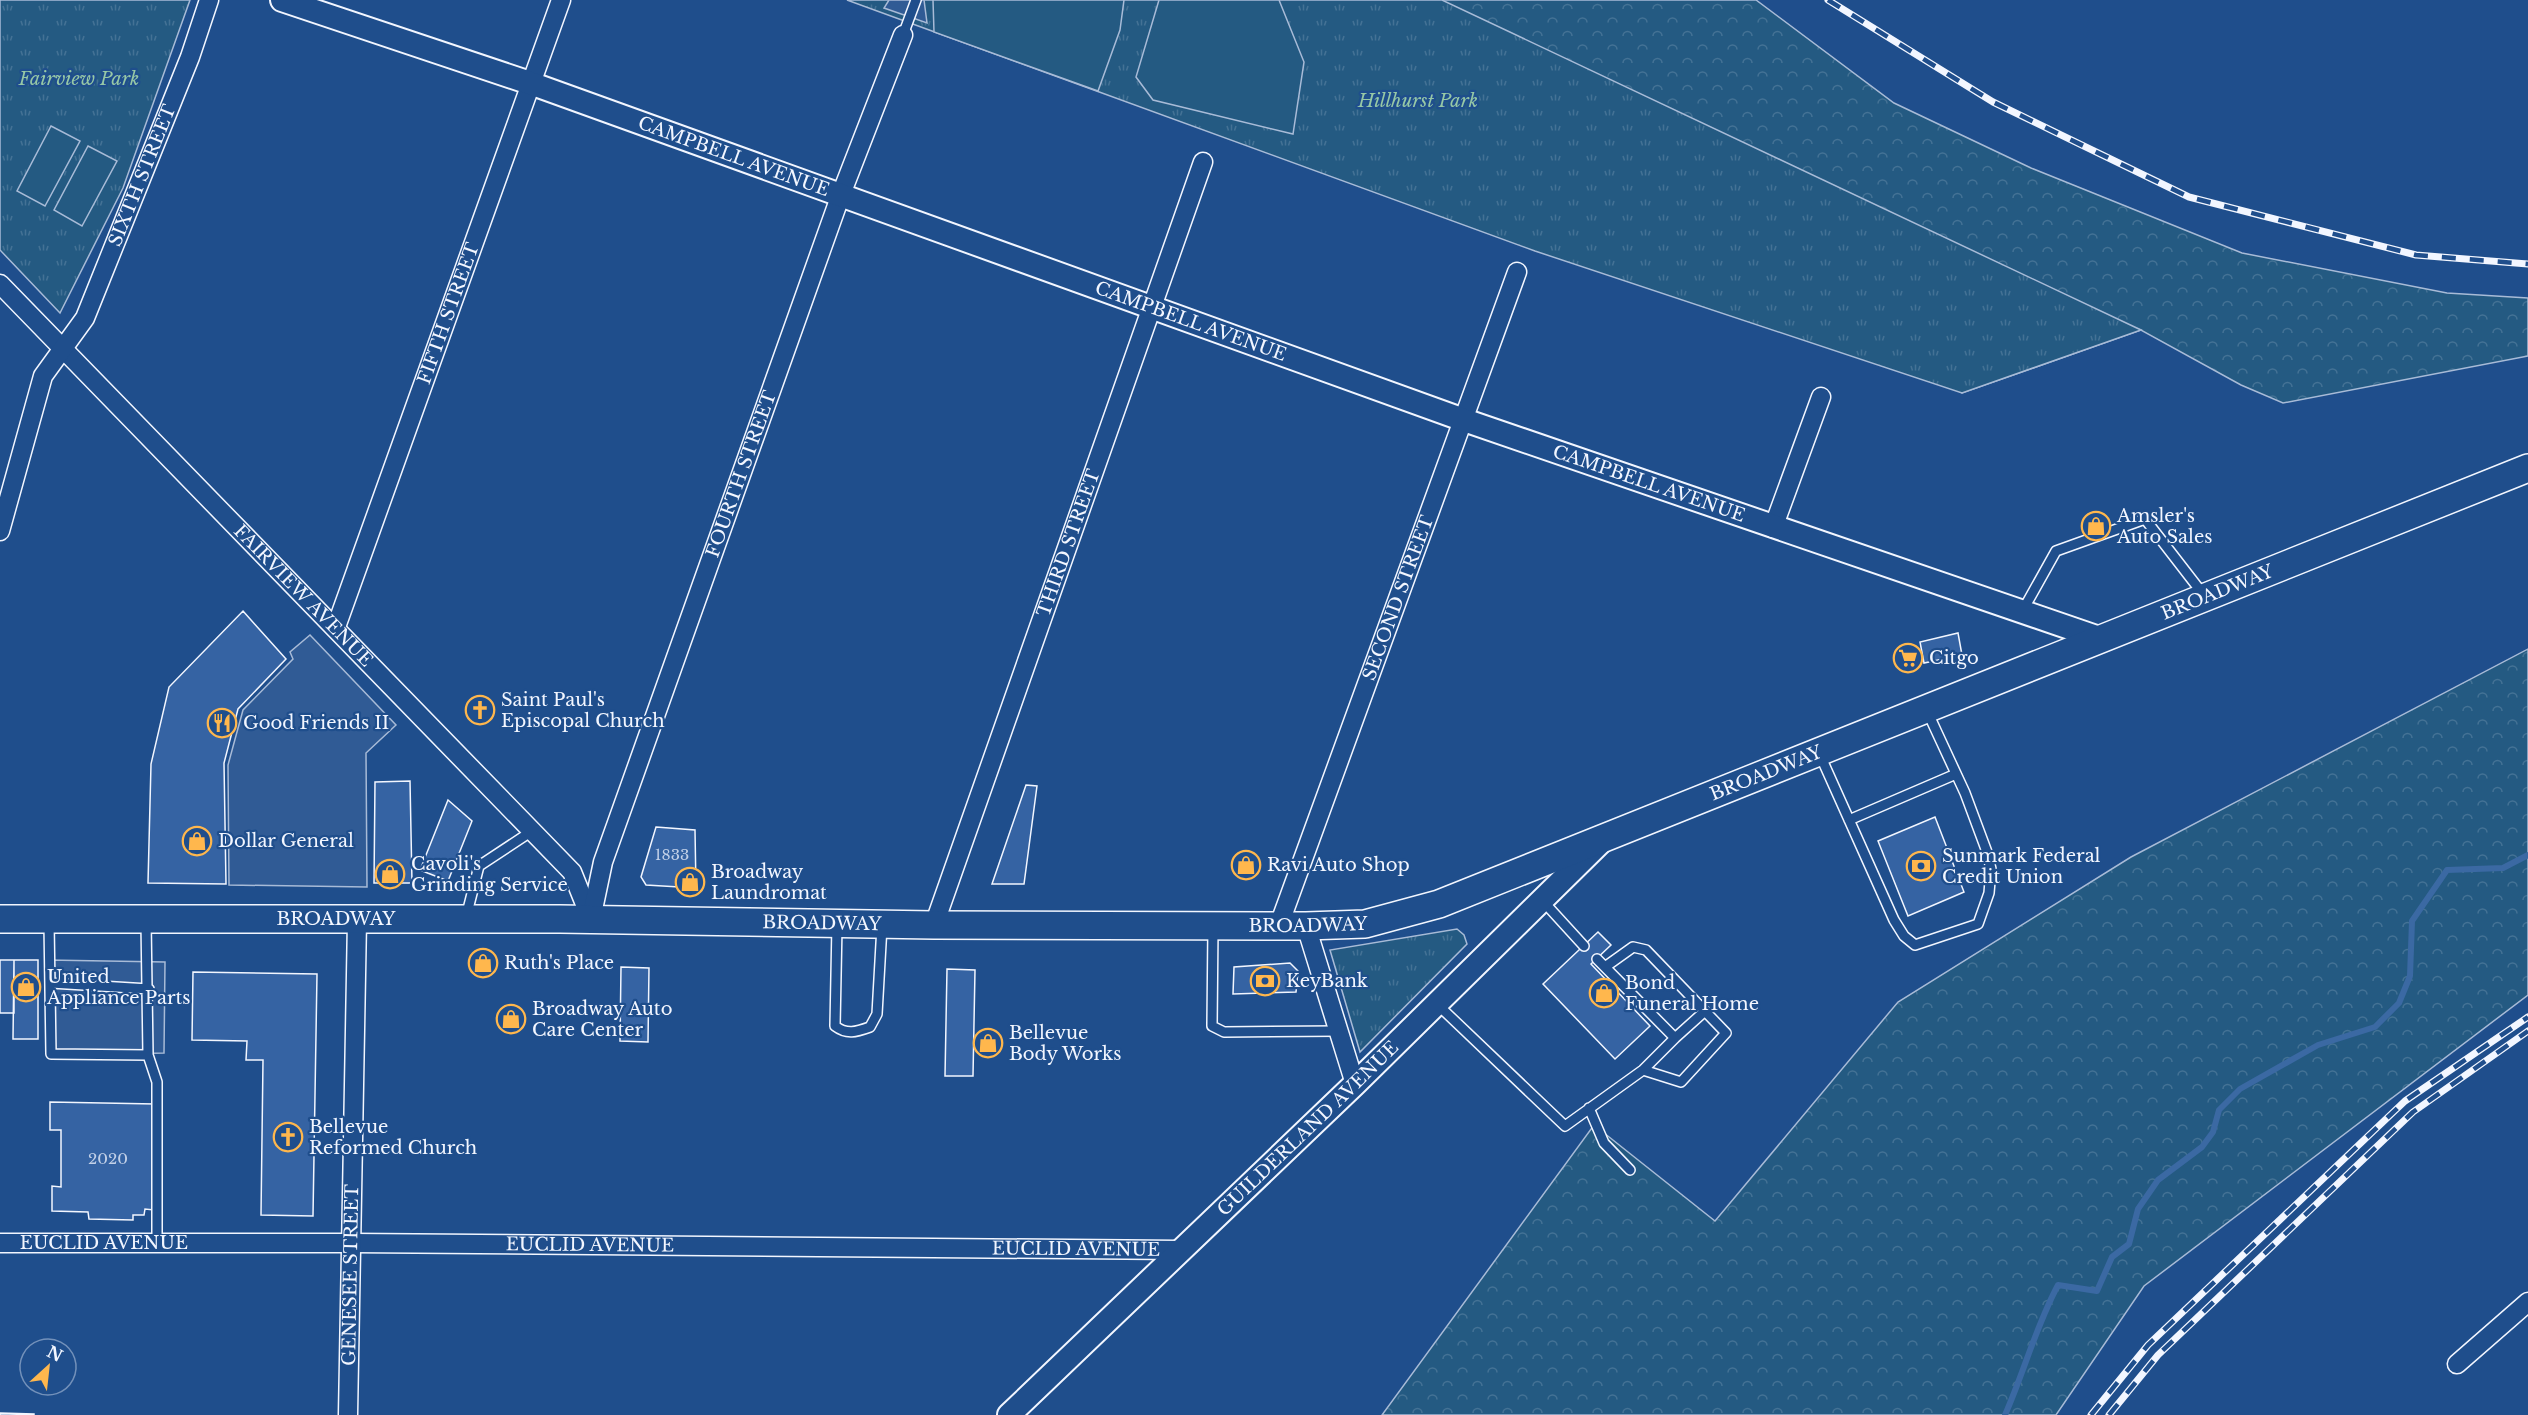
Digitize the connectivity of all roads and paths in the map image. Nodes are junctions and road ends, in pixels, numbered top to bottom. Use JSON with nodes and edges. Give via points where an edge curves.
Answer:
{"nodes":[{"id":1,"x":209,"y":0,"type":"edge"},
{"id":2,"x":282,"y":0,"type":"edge"},
{"id":3,"x":561,"y":0,"type":"edge"},
{"id":4,"x":916,"y":0,"type":"edge"},
{"id":5,"x":903,"y":35,"type":"joint"},
{"id":6,"x":530,"y":83,"type":"junction"},
{"id":7,"x":1203,"y":162,"type":"dead end"},
{"id":8,"x":840,"y":197,"type":"junction"},
{"id":9,"x":1517,"y":272,"type":"dead end"},
{"id":10,"x":0,"y":284,"type":"edge"},
{"id":11,"x":1152,"y":306,"type":"junction"},
{"id":12,"x":64,"y":348,"type":"junction"},
{"id":13,"x":1821,"y":397,"type":"dead end"},
{"id":14,"x":1464,"y":420,"type":"junction"},
{"id":15,"x":2528,"y":468,"type":"edge"},
{"id":16,"x":1773,"y":528,"type":"junction"},
{"id":17,"x":0,"y":531,"type":"edge"},
{"id":18,"x":2206,"y":597,"type":"junction"},
{"id":19,"x":2022,"y":612,"type":"junction"},
{"id":20,"x":336,"y":627,"type":"junction"},
{"id":21,"x":2102,"y":639,"type":"junction"},
{"id":22,"x":1926,"y":710,"type":"junction"},
{"id":23,"x":1820,"y":753,"type":"junction"},
{"id":24,"x":1956,"y":774,"type":"junction"},
{"id":25,"x":1849,"y":820,"type":"junction"},
{"id":26,"x":532,"y":831,"type":"junction"},
{"id":27,"x":1603,"y":840,"type":"junction"},
{"id":28,"x":1542,"y":900,"type":"junction"},
{"id":29,"x":0,"y":919,"type":"edge"},
{"id":30,"x":49,"y":919,"type":"junction"},
{"id":31,"x":146,"y":919,"type":"junction"},
{"id":32,"x":465,"y":919,"type":"junction"},
{"id":33,"x":591,"y":919,"type":"junction"},
{"id":34,"x":357,"y":920,"type":"junction"},
{"id":35,"x":837,"y":923,"type":"junction"},
{"id":36,"x":882,"y":924,"type":"junction"},
{"id":37,"x":934,"y":925,"type":"junction"},
{"id":38,"x":1213,"y":925,"type":"junction"},
{"id":39,"x":1279,"y":925,"type":"junction"},
{"id":40,"x":1306,"y":926,"type":"junction"},
{"id":41,"x":1584,"y":945,"type":"dead end"},
{"id":42,"x":1597,"y":959,"type":"dead end"},
{"id":43,"x":1605,"y":967,"type":"junction"},
{"id":44,"x":51,"y":982,"type":"junction"},
{"id":45,"x":149,"y":988,"type":"junction"},
{"id":46,"x":1436,"y":1004,"type":"junction"},
{"id":47,"x":1705,"y":1011,"type":"junction"},
{"id":48,"x":1338,"y":1031,"type":"junction"},
{"id":49,"x":1676,"y":1038,"type":"junction"},
{"id":50,"x":148,"y":1055,"type":"junction"},
{"id":51,"x":1643,"y":1070,"type":"junction"},
{"id":52,"x":1355,"y":1084,"type":"junction"},
{"id":53,"x":1589,"y":1108,"type":"junction"},
{"id":54,"x":1630,"y":1170,"type":"dead end"},
{"id":55,"x":157,"y":1242,"type":"junction"},
{"id":56,"x":0,"y":1243,"type":"edge"},
{"id":57,"x":352,"y":1243,"type":"junction"},
{"id":58,"x":1180,"y":1250,"type":"junction"},
{"id":59,"x":2528,"y":1302,"type":"edge"},
{"id":60,"x":2457,"y":1364,"type":"dead end"},
{"id":61,"x":348,"y":1415,"type":"edge"},
{"id":62,"x":1009,"y":1415,"type":"edge"}],
"edges":[{"from":1,"to":12,"type":"street","name":"SIXTH STREET","via":[[190,57],[85,318]]},
{"from":2,"to":6,"type":"street","name":"CAMPBELL AVENUE"},
{"from":3,"to":6,"type":"street","name":"FIFTH STREET"},
{"from":4,"to":5,"type":"lane"},
{"from":5,"to":8,"type":"street","name":"FOURTH STREET"},
{"from":6,"to":8,"type":"street","name":"CAMPBELL AVENUE"},
{"from":6,"to":20,"type":"street","name":"FIFTH STREET"},
{"from":7,"to":11,"type":"street","name":"THIRD STREET"},
{"from":8,"to":11,"type":"street","name":"CAMPBELL AVENUE"},
{"from":8,"to":33,"type":"street","name":"FOURTH STREET","via":[[603,862]]},
{"from":9,"to":14,"type":"street","name":"SECOND STREET"},
{"from":10,"to":12,"type":"street","name":"FAIRVIEW AVENUE"},
{"from":11,"to":14,"type":"street","name":"CAMPBELL AVENUE"},
{"from":11,"to":37,"type":"street","name":"THIRD STREET"},
{"from":12,"to":17,"type":"street","name":"SIXTH STREET","via":[[43,376]]},
{"from":12,"to":20,"type":"street","name":"FAIRVIEW AVENUE"},
{"from":13,"to":16,"type":"street"},
{"from":14,"to":16,"type":"street","name":"CAMPBELL AVENUE"},
{"from":14,"to":39,"type":"street","name":"SECOND STREET"},
{"from":15,"to":18,"type":"main road","name":"BROADWAY"},
{"from":16,"to":19,"type":"street","name":"CAMPBELL AVENUE"},
{"from":18,"to":19,"type":"lane","via":[[2145,519],[2056,551]]},
{"from":18,"to":21,"type":"main road","name":"BROADWAY"},
{"from":19,"to":21,"type":"street","name":"CAMPBELL AVENUE"},
{"from":20,"to":26,"type":"street","name":"FAIRVIEW AVENUE"},
{"from":21,"to":22,"type":"main road","name":"BROADWAY"},
{"from":22,"to":23,"type":"main road","name":"BROADWAY"},
{"from":22,"to":24,"type":"lane"},
{"from":23,"to":25,"type":"lane"},
{"from":23,"to":27,"type":"main road","name":"BROADWAY"},
{"from":24,"to":25,"type":"lane"},
{"from":24,"to":25,"type":"lane","via":[[1991,870],[1989,893],[1978,924],[1915,945],[1894,920]]},
{"from":26,"to":32,"type":"lane","via":[[479,866]]},
{"from":26,"to":33,"type":"street","name":"FAIRVIEW AVENUE","via":[[572,872]]},
{"from":27,"to":28,"type":"street","name":"GUILDERLAND AVENUE"},
{"from":27,"to":40,"type":"main road","name":"BROADWAY","via":[[1404,915],[1365,924]]},
{"from":28,"to":41,"type":"lane"},
{"from":28,"to":46,"type":"street","name":"GUILDERLAND AVENUE"},
{"from":29,"to":30,"type":"main road","name":"BROADWAY"},
{"from":30,"to":31,"type":"main road","name":"BROADWAY"},
{"from":30,"to":44,"type":"lane"},
{"from":31,"to":34,"type":"main road","name":"BROADWAY"},
{"from":31,"to":45,"type":"lane"},
{"from":32,"to":33,"type":"main road","name":"BROADWAY"},
{"from":32,"to":34,"type":"main road","name":"BROADWAY"},
{"from":33,"to":35,"type":"main road","name":"BROADWAY"},
{"from":34,"to":57,"type":"street","name":"GENESEE STREET"},
{"from":35,"to":36,"type":"main road","name":"BROADWAY"},
{"from":35,"to":36,"type":"lane","via":[[835,1026],[855,1032],[870,1027],[878,1014]]},
{"from":36,"to":37,"type":"main road","name":"BROADWAY"},
{"from":37,"to":38,"type":"main road","name":"BROADWAY"},
{"from":38,"to":39,"type":"main road","name":"BROADWAY"},
{"from":38,"to":48,"type":"lane","via":[[1212,1026],[1224,1032]]},
{"from":39,"to":40,"type":"main road","name":"BROADWAY"},
{"from":40,"to":48,"type":"street"},
{"from":42,"to":43,"type":"lane"},
{"from":43,"to":47,"type":"lane","via":[[1633,947],[1646,950]]},
{"from":43,"to":49,"type":"lane"},
{"from":44,"to":45,"type":"lane"},
{"from":44,"to":50,"type":"lane","via":[[51,1054]]},
{"from":45,"to":50,"type":"lane"},
{"from":46,"to":52,"type":"street","name":"GUILDERLAND AVENUE"},
{"from":46,"to":53,"type":"lane","via":[[1565,1126]]},
{"from":47,"to":49,"type":"lane"},
{"from":47,"to":51,"type":"lane","via":[[1726,1033],[1681,1082]]},
{"from":48,"to":52,"type":"street"},
{"from":49,"to":51,"type":"lane"},
{"from":50,"to":55,"type":"lane","via":[[157,1082]]},
{"from":51,"to":53,"type":"lane"},
{"from":52,"to":58,"type":"street","name":"GUILDERLAND AVENUE"},
{"from":53,"to":54,"type":"lane","via":[[1604,1143]]},
{"from":55,"to":56,"type":"street","name":"EUCLID AVENUE"},
{"from":55,"to":57,"type":"street","name":"EUCLID AVENUE"},
{"from":57,"to":58,"type":"street","name":"EUCLID AVENUE"},
{"from":57,"to":61,"type":"street","name":"GENESEE STREET"},
{"from":58,"to":62,"type":"street","name":"GUILDERLAND AVENUE"},
{"from":59,"to":60,"type":"street"}]}
